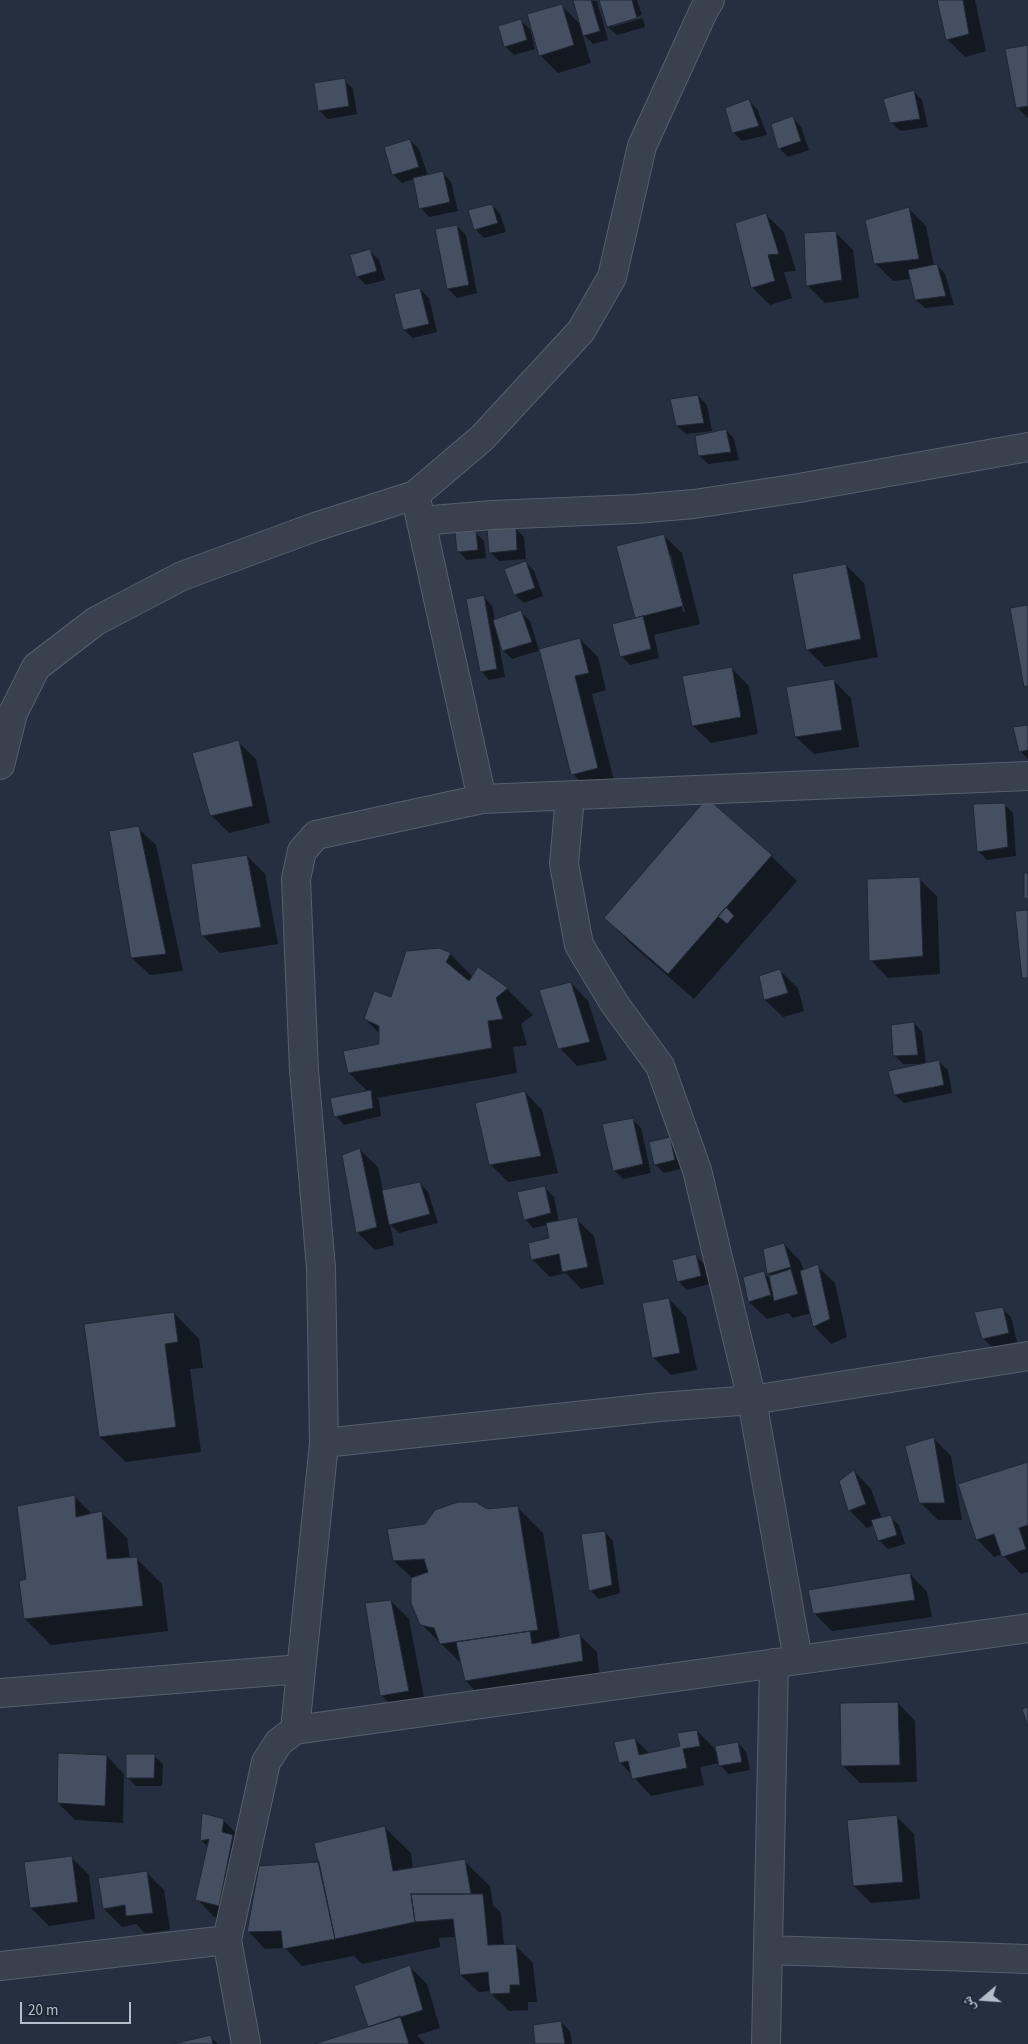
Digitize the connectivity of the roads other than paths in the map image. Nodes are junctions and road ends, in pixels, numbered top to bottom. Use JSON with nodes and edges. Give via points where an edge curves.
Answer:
{"nodes":[{"id":1,"x":710,"y":0,"type":"edge"},
{"id":2,"x":1028,"y":447,"type":"edge"},
{"id":3,"x":418,"y":508,"type":"junction"},
{"id":4,"x":0,"y":765,"type":"edge"},
{"id":5,"x":1028,"y":776,"type":"edge"},
{"id":6,"x":570,"y":796,"type":"junction"},
{"id":7,"x":482,"y":799,"type":"junction"},
{"id":8,"x":1028,"y":1356,"type":"edge"},
{"id":9,"x":752,"y":1400,"type":"junction"},
{"id":10,"x":324,"y":1443,"type":"junction"},
{"id":11,"x":1028,"y":1628,"type":"edge"},
{"id":12,"x":786,"y":1662,"type":"junction"},
{"id":13,"x":301,"y":1669,"type":"junction"},
{"id":14,"x":0,"y":1693,"type":"edge"},
{"id":15,"x":295,"y":1730,"type":"junction"},
{"id":16,"x":226,"y":1940,"type":"junction"},
{"id":17,"x":768,"y":1950,"type":"junction"},
{"id":18,"x":1028,"y":1960,"type":"edge"},
{"id":19,"x":0,"y":1966,"type":"edge"},
{"id":20,"x":246,"y":2044,"type":"edge"},
{"id":21,"x":766,"y":2044,"type":"edge"}],
"edges":[{"from":1,"to":3,"type":"street","via":[[642,146],[612,277],[582,331]]},
{"from":2,"to":3,"type":"street","via":[[694,504],[492,515]]},
{"from":3,"to":4,"type":"street","via":[[315,527],[182,576],[96,621],[36,667],[12,713]]},
{"from":3,"to":7,"type":"street"},
{"from":5,"to":6,"type":"street"},
{"from":6,"to":7,"type":"street"},
{"from":6,"to":9,"type":"street","via":[[564,864],[579,945],[614,1003],[660,1066],[697,1170]]},
{"from":7,"to":10,"type":"street","via":[[316,835],[302,851],[296,879],[304,1070],[321,1268]]},
{"from":8,"to":9,"type":"street"},
{"from":9,"to":10,"type":"street"},
{"from":9,"to":12,"type":"street"},
{"from":10,"to":13,"type":"street"},
{"from":11,"to":12,"type":"street"},
{"from":12,"to":15,"type":"street"},
{"from":12,"to":17,"type":"street"},
{"from":13,"to":14,"type":"street"},
{"from":13,"to":15,"type":"street"},
{"from":15,"to":16,"type":"street","via":[[279,1742],[266,1762]]},
{"from":16,"to":19,"type":"street"},
{"from":16,"to":20,"type":"street"},
{"from":17,"to":18,"type":"street"},
{"from":17,"to":21,"type":"street"}]}
